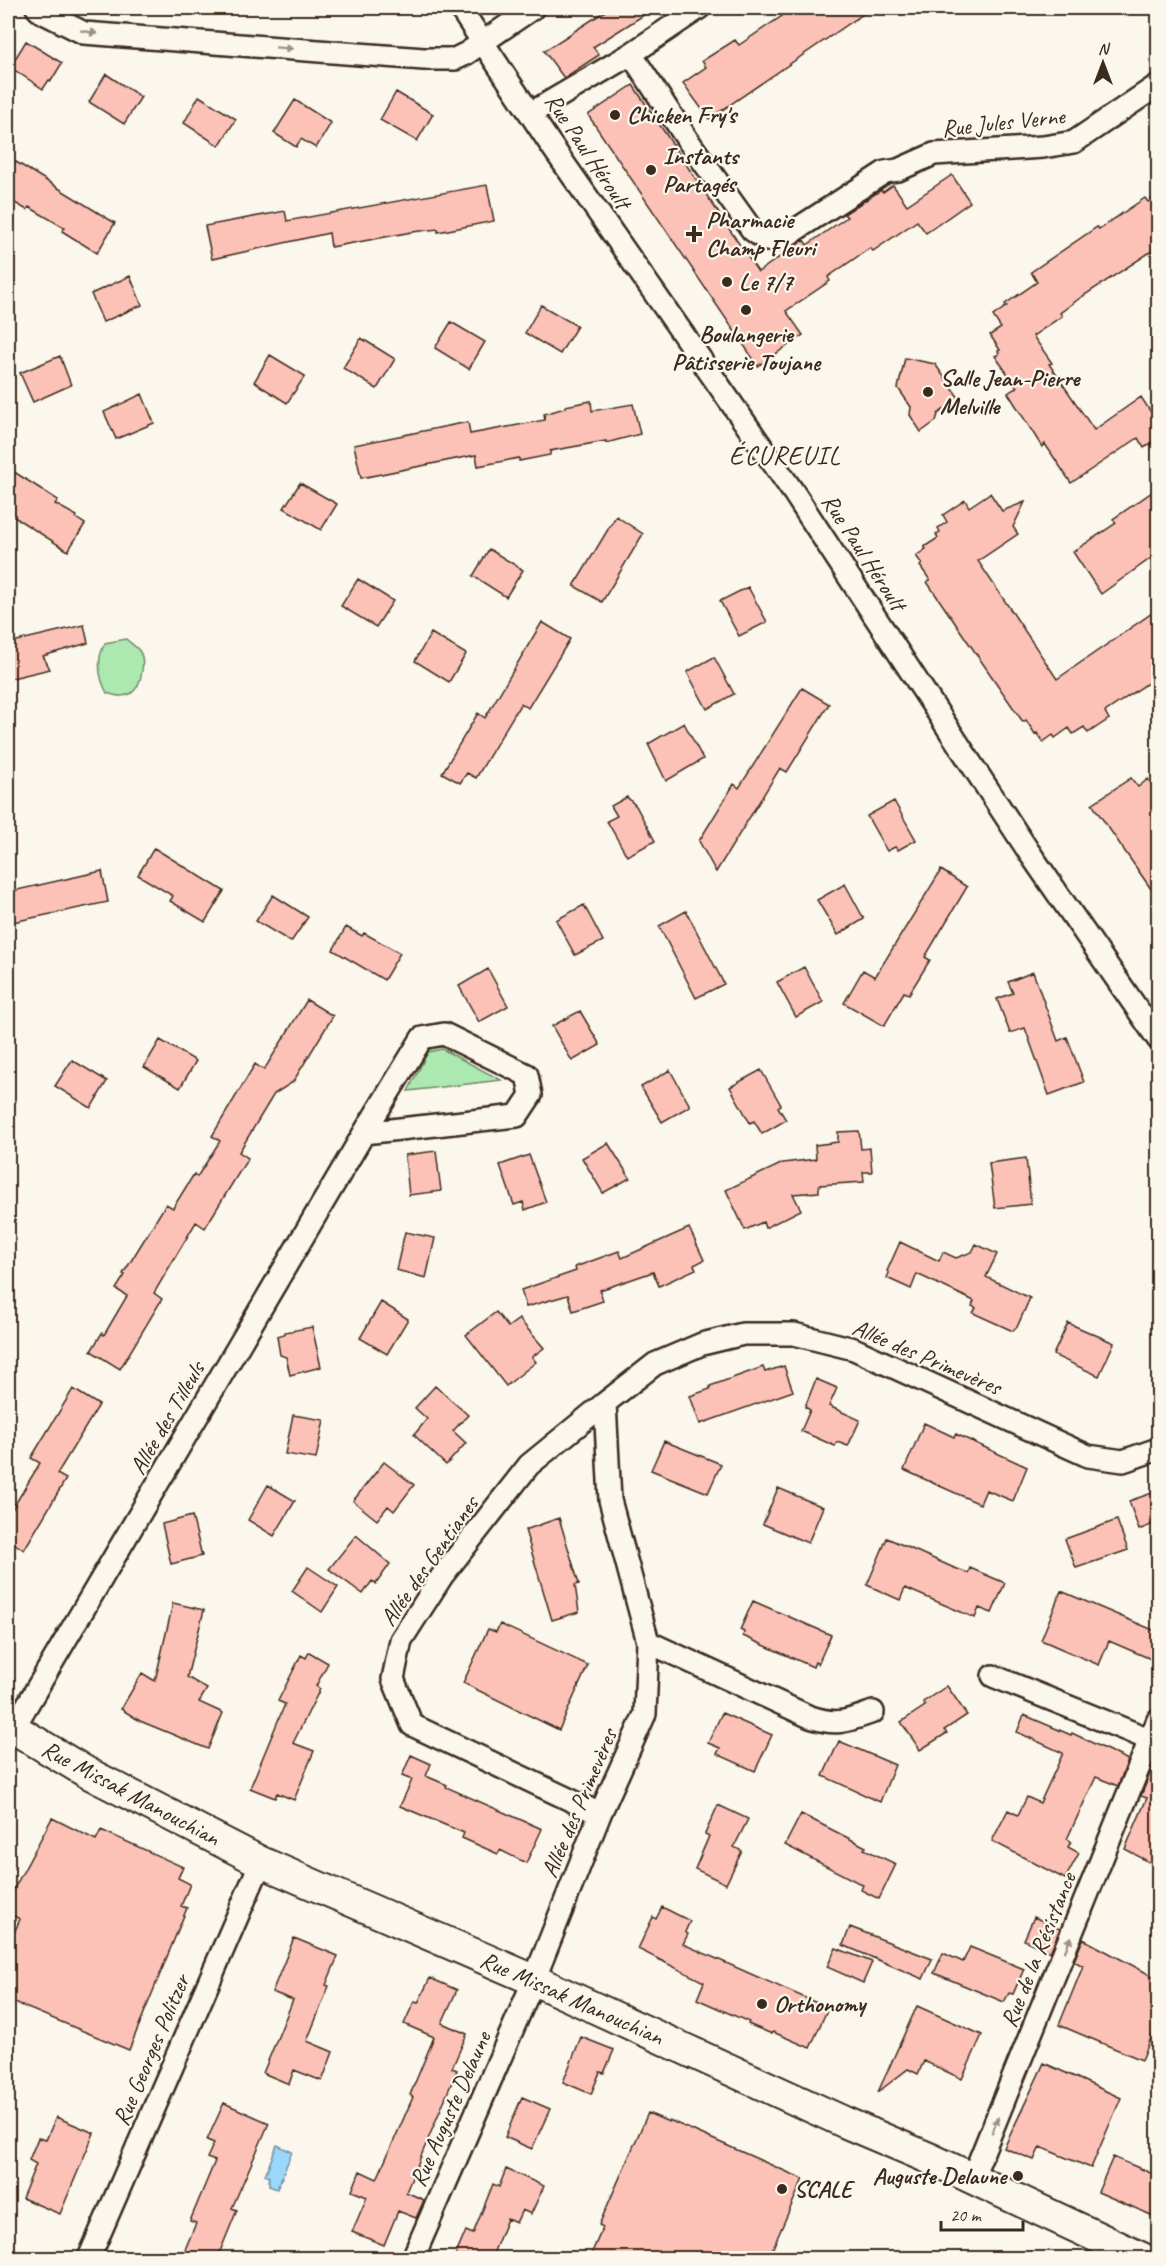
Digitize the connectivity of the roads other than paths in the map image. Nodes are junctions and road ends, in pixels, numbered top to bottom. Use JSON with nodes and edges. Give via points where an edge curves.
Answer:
{"nodes":[{"id":1,"x":38,"y":8,"type":"edge"},
{"id":2,"x":460,"y":8,"type":"edge"},
{"id":3,"x":533,"y":8,"type":"edge"},
{"id":4,"x":699,"y":8,"type":"edge"},
{"id":5,"x":484,"y":42,"type":"junction"},
{"id":6,"x":631,"y":54,"type":"junction"},
{"id":7,"x":1158,"y":85,"type":"edge"},
{"id":8,"x":531,"y":113,"type":"junction"},
{"id":9,"x":1158,"y":1039,"type":"edge"},
{"id":10,"x":364,"y":1133,"type":"junction"},
{"id":11,"x":605,"y":1403,"type":"junction"},
{"id":12,"x":1158,"y":1449,"type":"edge"},
{"id":13,"x":648,"y":1642,"type":"junction"},
{"id":14,"x":993,"y":1676,"type":"dead end"},
{"id":15,"x":873,"y":1712,"type":"dead end"},
{"id":16,"x":1158,"y":1720,"type":"edge"},
{"id":17,"x":10,"y":1727,"type":"edge"},
{"id":18,"x":1150,"y":1740,"type":"junction"},
{"id":19,"x":600,"y":1815,"type":"junction"},
{"id":20,"x":261,"y":1862,"type":"junction"},
{"id":21,"x":534,"y":1980,"type":"junction"},
{"id":22,"x":972,"y":2179,"type":"junction"},
{"id":23,"x":89,"y":2259,"type":"edge"},
{"id":24,"x":413,"y":2259,"type":"edge"},
{"id":25,"x":1142,"y":2259,"type":"edge"}],
"edges":[{"from":1,"to":5,"type":"street","one_way":true,"via":[[84,33],[249,46],[455,59]]},
{"from":2,"to":5,"type":"street","name":"Rue Paul Héroult"},
{"from":3,"to":5,"type":"street"},
{"from":4,"to":6,"type":"street"},
{"from":5,"to":8,"type":"street","name":"Rue Paul Héroult"},
{"from":6,"to":7,"type":"street","name":"Rue Jules Verne","via":[[752,230],[766,240],[783,238],[885,172],[934,154],[1074,142]]},
{"from":6,"to":8,"type":"street"},
{"from":8,"to":9,"type":"street","name":"Rue Paul Héroult","via":[[751,428],[1029,852]]},
{"from":10,"to":10,"type":"street","name":"Allée des Tilleuls","via":[[422,1038],[444,1034],[527,1075],[531,1095],[517,1116]]},
{"from":10,"to":17,"type":"street","name":"Allée des Tilleuls"},
{"from":11,"to":12,"type":"street","name":"Allée des Primevères","via":[[655,1364],[702,1344],[743,1334],[794,1334],[854,1349],[1088,1456],[1123,1461]]},
{"from":11,"to":13,"type":"street","name":"Allée des Primevères","via":[[610,1500]]},
{"from":11,"to":19,"type":"street","name":"Allée des Gentianes","via":[[529,1465],[442,1576],[401,1640],[393,1679],[412,1725]]},
{"from":13,"to":15,"type":"street","via":[[829,1723]]},
{"from":13,"to":19,"type":"street","name":"Allée des Primevères","via":[[645,1714]]},
{"from":14,"to":18,"type":"street"},
{"from":16,"to":18,"type":"street","name":"Rue de la Résistance"},
{"from":17,"to":20,"type":"street","name":"Rue Missak Manouchian","via":[[86,1772]]},
{"from":22,"to":18,"type":"street","name":"Rue de la Résistance","one_way":true},
{"from":19,"to":21,"type":"street","name":"Allée des Primevères"},
{"from":20,"to":21,"type":"street","name":"Rue Missak Manouchian"},
{"from":20,"to":23,"type":"street","name":"Rue Georges Politzer"},
{"from":21,"to":22,"type":"street","name":"Rue Missak Manouchian"},
{"from":21,"to":24,"type":"street","name":"Rue Auguste Delaune"},
{"from":22,"to":25,"type":"street","name":"Rue Missak Manouchian"}]}
